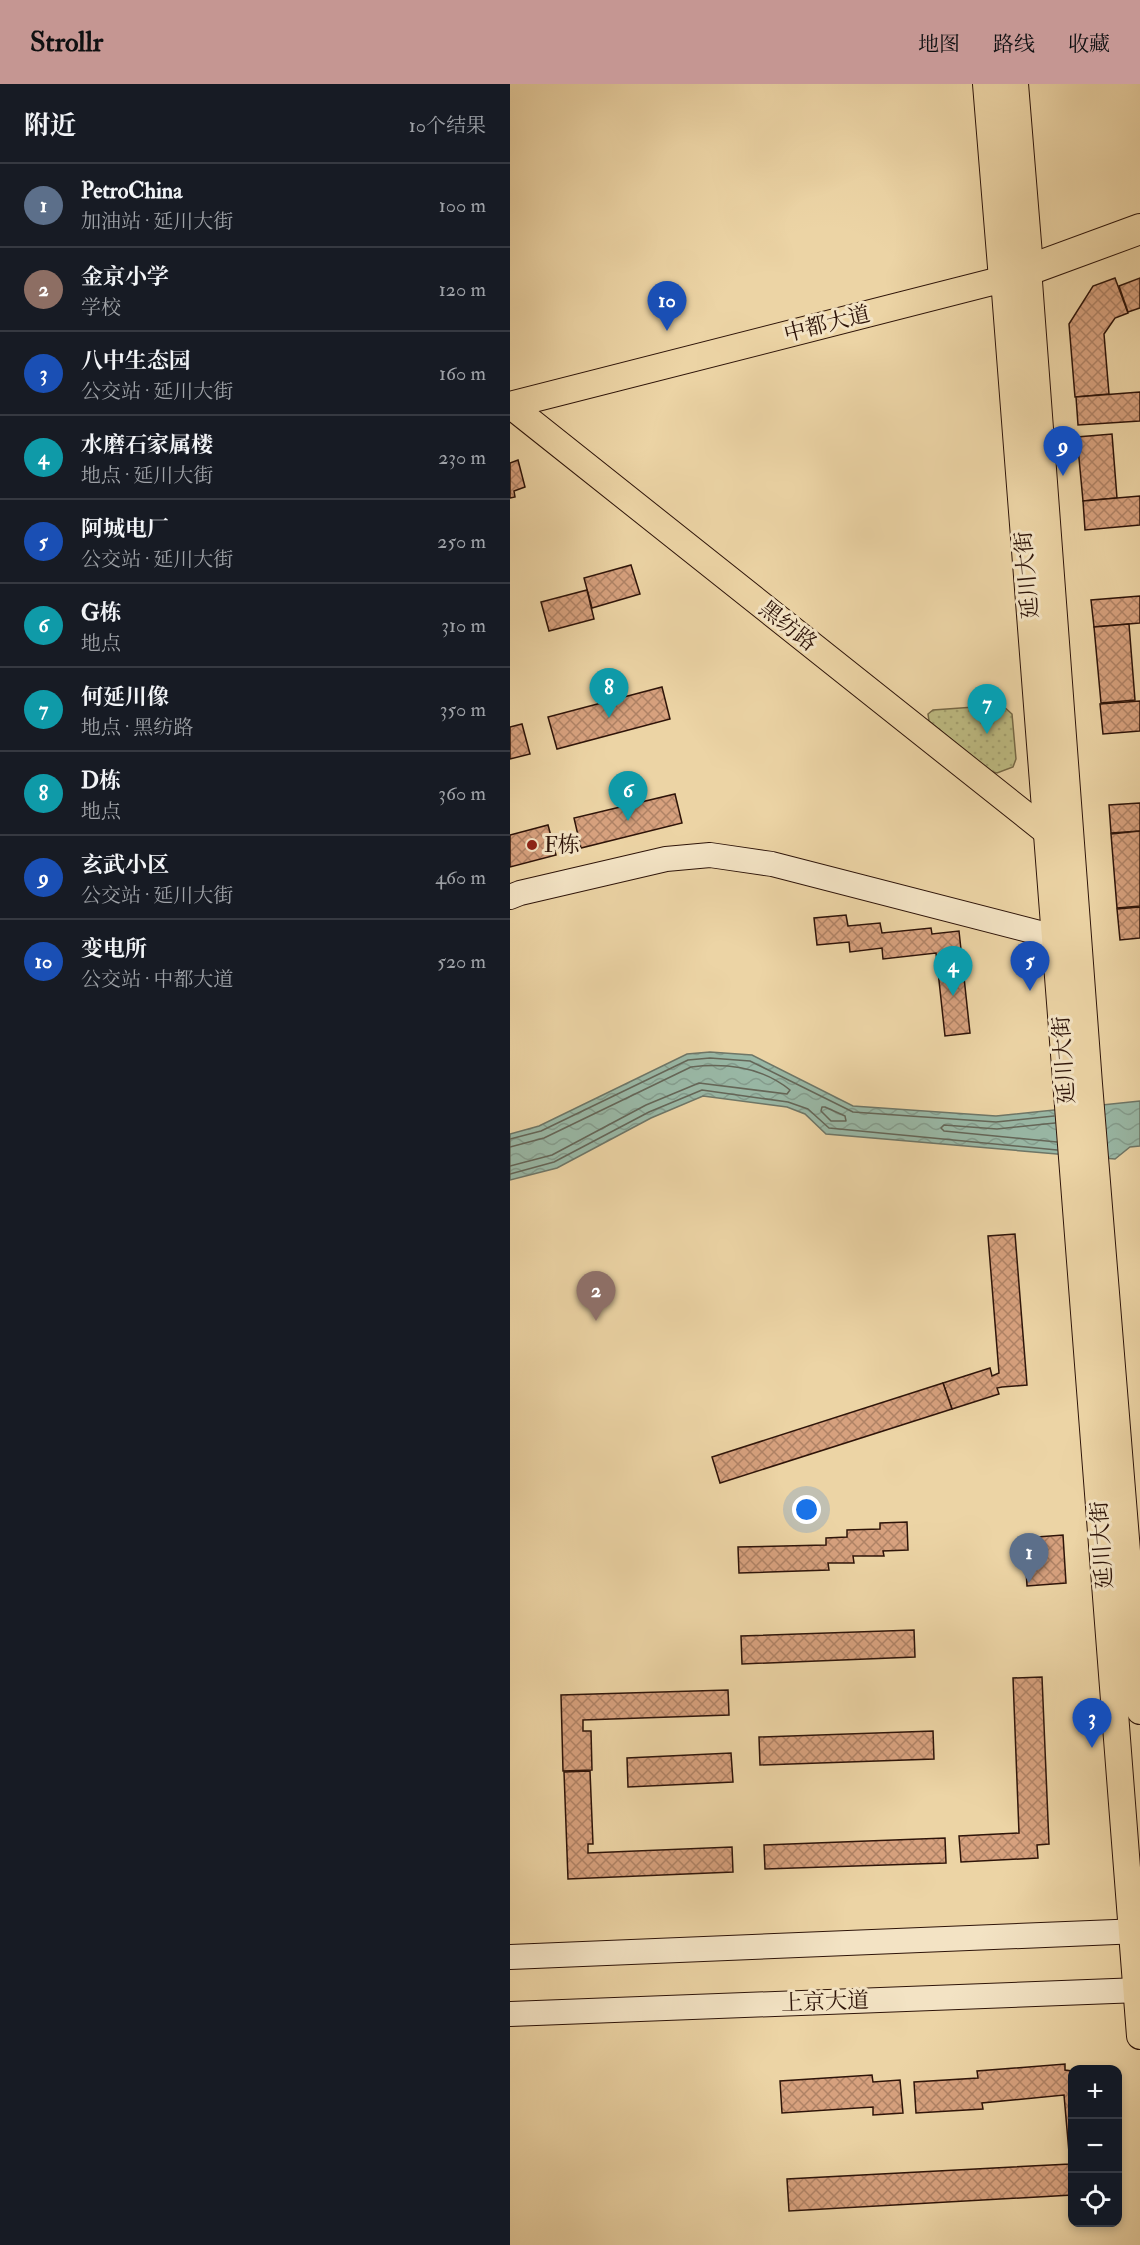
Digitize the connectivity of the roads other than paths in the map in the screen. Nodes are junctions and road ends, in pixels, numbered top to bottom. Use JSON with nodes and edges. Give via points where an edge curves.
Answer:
{"nodes":[{"id":1,"x":988,"y":84,"type":"edge"},
{"id":2,"x":1013,"y":84,"type":"edge"},
{"id":3,"x":1140,"y":214,"type":"edge"},
{"id":4,"x":1140,"y":229,"type":"edge"},
{"id":5,"x":1016,"y":267,"type":"junction"},
{"id":6,"x":510,"y":390,"type":"edge"},
{"id":7,"x":510,"y":405,"type":"edge"},
{"id":8,"x":1059,"y":831,"type":"junction"},
{"id":9,"x":510,"y":897,"type":"edge"},
{"id":10,"x":1055,"y":936,"type":"junction"},
{"id":11,"x":1079,"y":944,"type":"junction"},
{"id":12,"x":1084,"y":1169,"type":"junction"},
{"id":13,"x":1140,"y":1711,"type":"edge"},
{"id":14,"x":1136,"y":1931,"type":"edge"},
{"id":15,"x":510,"y":1957,"type":"edge"},
{"id":16,"x":1138,"y":1990,"type":"edge"},
{"id":17,"x":510,"y":2014,"type":"edge"},
{"id":18,"x":1140,"y":2036,"type":"edge"}],
"edges":[{"from":1,"to":5,"type":"highway","name":"延川大街"},
{"from":2,"to":5,"type":"highway","name":"延川大街"},
{"from":3,"to":5,"type":"highway","name":"中都大道"},
{"from":4,"to":5,"type":"highway","name":"中都大道"},
{"from":5,"to":6,"type":"main road","name":"中都大道"},
{"from":5,"to":7,"type":"main road","name":"中都大道"},
{"from":5,"to":8,"type":"main road","name":"延川大街"},
{"from":7,"to":8,"type":"main road","name":"黑纺路"},
{"from":8,"to":10,"type":"main road","name":"延川大街"},
{"from":8,"to":11,"type":"main road","name":"延川大街"},
{"from":9,"to":10,"type":"main road","via":[[666,859],[710,855],[772,864]]},
{"from":10,"to":11,"type":"main road"},
{"from":10,"to":12,"type":"main road","name":"延川大街","via":[[1065,1072]]},
{"from":11,"to":12,"type":"main road","name":"延川大街","via":[[1089,1084]]},
{"from":12,"to":13,"type":"main road","name":"延川大街"},
{"from":12,"to":14,"type":"main road","name":"延川大街"},
{"from":14,"to":15,"type":"main road"},
{"from":14,"to":16,"type":"main road","name":"延川大街"},
{"from":16,"to":17,"type":"main road","name":"上京大道"},
{"from":16,"to":18,"type":"main road","name":"延川大街"}]}
